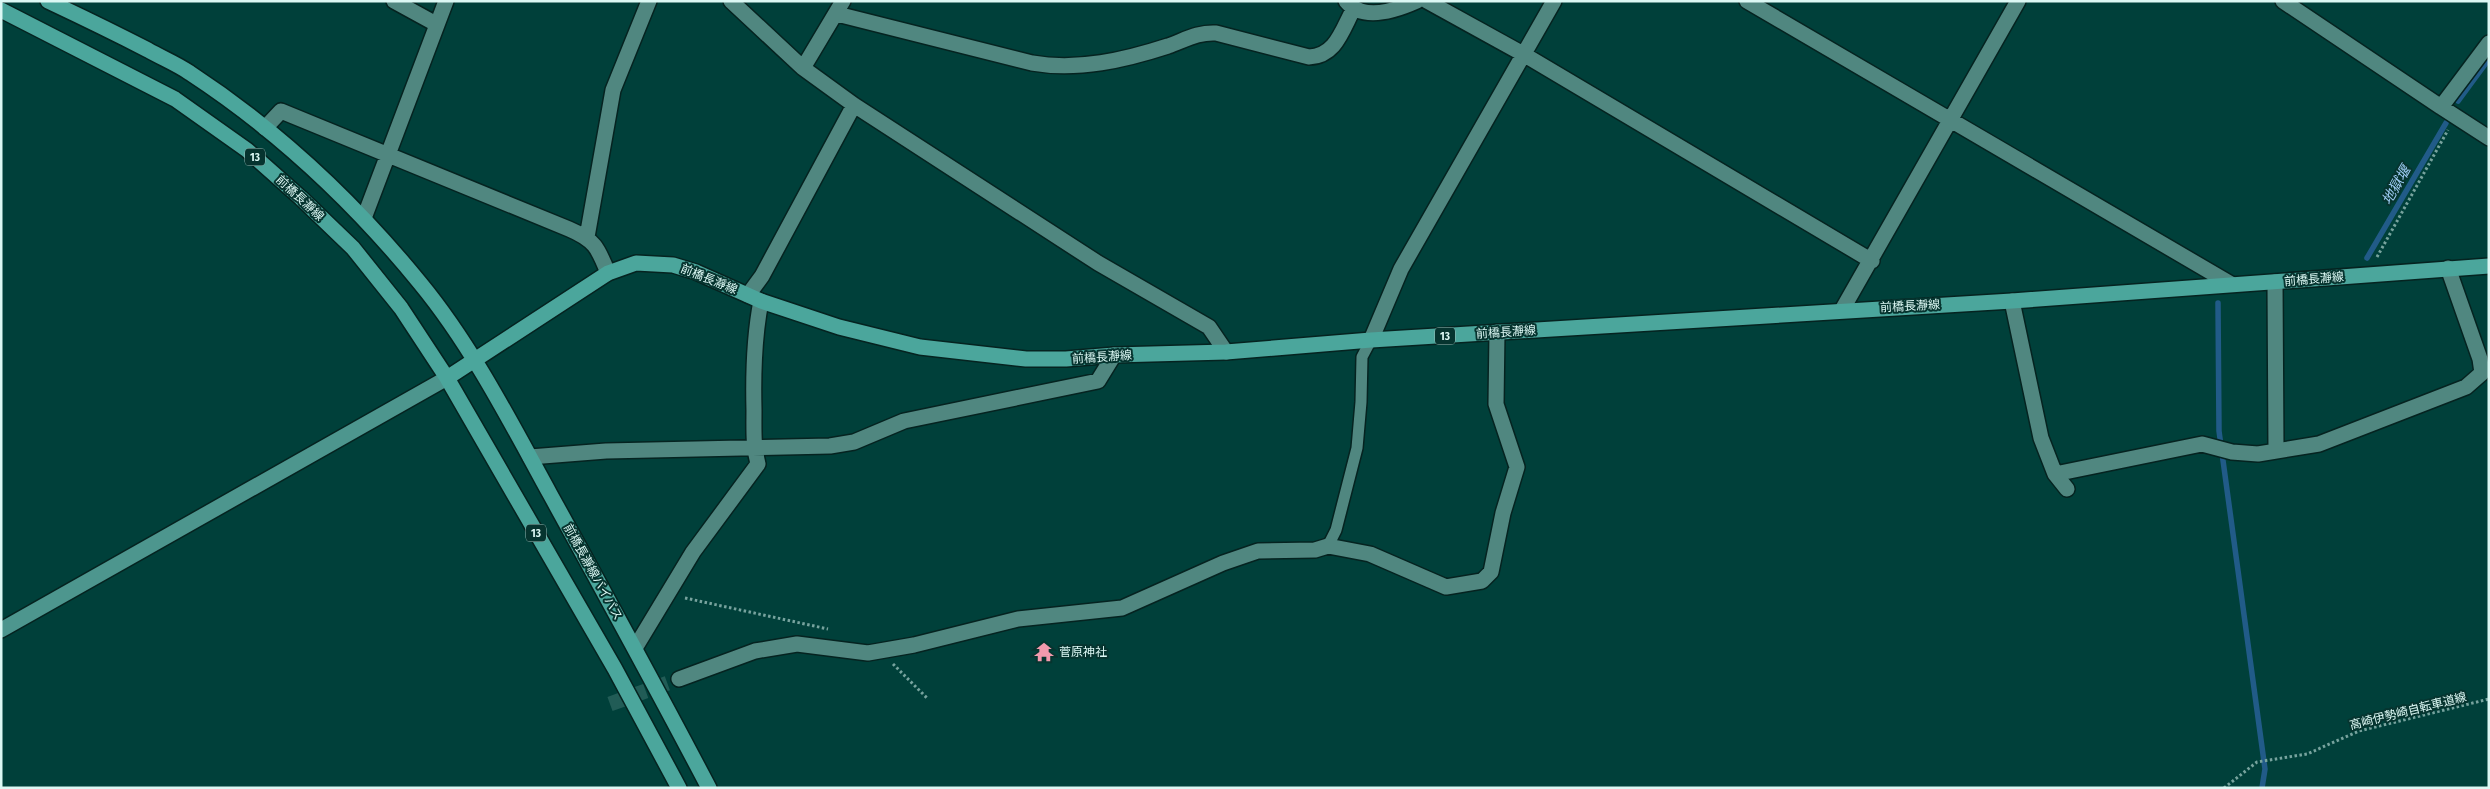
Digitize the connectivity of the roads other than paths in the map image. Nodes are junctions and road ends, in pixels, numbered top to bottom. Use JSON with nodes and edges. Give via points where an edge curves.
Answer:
{"nodes":[{"id":1,"x":48,"y":1,"type":"edge"},
{"id":2,"x":394,"y":1,"type":"edge"},
{"id":3,"x":446,"y":1,"type":"edge"},
{"id":4,"x":649,"y":1,"type":"edge"},
{"id":5,"x":731,"y":1,"type":"edge"},
{"id":6,"x":1417,"y":1,"type":"edge"},
{"id":7,"x":1427,"y":1,"type":"edge"},
{"id":8,"x":1554,"y":1,"type":"edge"},
{"id":9,"x":1747,"y":1,"type":"edge"},
{"id":10,"x":2018,"y":1,"type":"edge"},
{"id":11,"x":2283,"y":1,"type":"edge"},
{"id":12,"x":1350,"y":5,"type":"edge"},
{"id":13,"x":840,"y":8,"type":"edge"},
{"id":14,"x":1,"y":10,"type":"edge"},
{"id":15,"x":436,"y":24,"type":"junction"},
{"id":16,"x":2489,"y":43,"type":"edge"},
{"id":17,"x":1523,"y":54,"type":"junction"},
{"id":18,"x":804,"y":68,"type":"junction"},
{"id":19,"x":854,"y":105,"type":"junction"},
{"id":20,"x":2442,"y":107,"type":"junction"},
{"id":21,"x":1950,"y":120,"type":"junction"},
{"id":22,"x":265,"y":128,"type":"junction"},
{"id":23,"x":2489,"y":138,"type":"edge"},
{"id":24,"x":386,"y":155,"type":"junction"},
{"id":25,"x":364,"y":218,"type":"junction"},
{"id":26,"x":587,"y":237,"type":"junction"},
{"id":27,"x":1872,"y":261,"type":"junction"},
{"id":28,"x":2489,"y":266,"type":"edge"},
{"id":29,"x":2448,"y":268,"type":"junction"},
{"id":30,"x":608,"y":273,"type":"junction"},
{"id":31,"x":2275,"y":282,"type":"junction"},
{"id":32,"x":2231,"y":284,"type":"junction"},
{"id":33,"x":754,"y":298,"type":"junction"},
{"id":34,"x":2012,"y":300,"type":"junction"},
{"id":35,"x":1842,"y":310,"type":"junction"},
{"id":36,"x":1497,"y":332,"type":"junction"},
{"id":37,"x":1371,"y":340,"type":"junction"},
{"id":38,"x":1226,"y":352,"type":"junction"},
{"id":39,"x":1114,"y":355,"type":"junction"},
{"id":40,"x":473,"y":359,"type":"junction"},
{"id":41,"x":2485,"y":372,"type":"edge"},
{"id":42,"x":447,"y":378,"type":"junction"},
{"id":43,"x":753,"y":447,"type":"junction"},
{"id":44,"x":2276,"y":451,"type":"junction"},
{"id":45,"x":530,"y":457,"type":"junction"},
{"id":46,"x":2055,"y":474,"type":"junction"},
{"id":47,"x":2067,"y":489,"type":"dead end"},
{"id":48,"x":1328,"y":546,"type":"junction"},
{"id":49,"x":1,"y":630,"type":"edge"},
{"id":50,"x":635,"y":648,"type":"junction"},
{"id":51,"x":679,"y":679,"type":"tunnel mouth"},
{"id":52,"x":679,"y":788,"type":"edge"},
{"id":53,"x":709,"y":788,"type":"edge"}],
"edges":[{"from":1,"to":22,"type":"main road","number":"13","via":[[189,72]]},
{"from":2,"to":15,"type":"street"},
{"from":3,"to":15,"type":"street"},
{"from":4,"to":26,"type":"street","via":[[613,90]]},
{"from":5,"to":18,"type":"street"},
{"from":6,"to":12,"type":"street","via":[[1388,12]]},
{"from":7,"to":17,"type":"street"},
{"from":8,"to":17,"type":"street"},
{"from":9,"to":21,"type":"street"},
{"from":10,"to":21,"type":"street"},
{"from":11,"to":20,"type":"street"},
{"from":12,"to":13,"type":"street","via":[[1335,43],[1320,57],[1216,33],[1203,33],[1169,46],[1071,67],[1032,63]]},
{"from":13,"to":18,"type":"street"},
{"from":14,"to":42,"type":"main road","name":"前橋長瀞線","number":"13","via":[[175,99],[246,150],[353,248],[400,308]]},
{"from":15,"to":24,"type":"street"},
{"from":16,"to":20,"type":"street"},
{"from":17,"to":27,"type":"street"},
{"from":17,"to":37,"type":"street","via":[[1401,269]]},
{"from":18,"to":19,"type":"street"},
{"from":19,"to":33,"type":"street","via":[[762,276]]},
{"from":19,"to":38,"type":"street","via":[[1098,263],[1210,327]]},
{"from":20,"to":23,"type":"street"},
{"from":21,"to":27,"type":"street"},
{"from":21,"to":32,"type":"street"},
{"from":22,"to":24,"type":"street","via":[[280,111]]},
{"from":22,"to":25,"type":"main road","number":"13"},
{"from":24,"to":25,"type":"street"},
{"from":24,"to":26,"type":"street"},
{"from":25,"to":40,"type":"main road","number":"13","via":[[421,285]]},
{"from":26,"to":30,"type":"street","via":[[598,248]]},
{"from":27,"to":35,"type":"street"},
{"from":28,"to":29,"type":"main road","name":"前橋長瀞線","number":"13"},
{"from":29,"to":31,"type":"main road","name":"前橋長瀞線","number":"13"},
{"from":29,"to":41,"type":"street"},
{"from":30,"to":33,"type":"main road","name":"前橋長瀞線","number":"13","via":[[636,263],[673,265]]},
{"from":30,"to":40,"type":"main road","name":"前橋長瀞線","number":"13"},
{"from":31,"to":32,"type":"main road","name":"前橋長瀞線","number":"13"},
{"from":31,"to":44,"type":"street"},
{"from":32,"to":34,"type":"main road","name":"前橋長瀞線","number":"13"},
{"from":33,"to":39,"type":"main road","name":"前橋長瀞線","number":"13","via":[[839,327],[920,347],[1026,359]]},
{"from":33,"to":43,"type":"street"},
{"from":34,"to":35,"type":"main road","name":"前橋長瀞線","number":"13"},
{"from":34,"to":46,"type":"street","via":[[2034,414]]},
{"from":35,"to":36,"type":"main road","name":"前橋長瀞線","number":"13"},
{"from":36,"to":37,"type":"main road","name":"前橋長瀞線","number":"13"},
{"from":36,"to":48,"type":"street","via":[[1496,404],[1517,467],[1503,513],[1491,572],[1482,581],[1446,587],[1370,554]]},
{"from":37,"to":38,"type":"main road","name":"前橋長瀞線","number":"13"},
{"from":37,"to":48,"type":"lane","via":[[1362,357],[1357,448],[1336,530]]},
{"from":38,"to":39,"type":"main road","name":"前橋長瀞線","number":"13"},
{"from":39,"to":43,"type":"street","via":[[1098,381],[904,421],[854,442],[793,448]]},
{"from":40,"to":42,"type":"main road","name":"前橋長瀞線","number":"13"},
{"from":40,"to":45,"type":"main road","name":"前橋長瀞線バイパス","number":"13"},
{"from":41,"to":44,"type":"street","via":[[2466,387],[2319,444]]},
{"from":42,"to":49,"type":"street"},
{"from":42,"to":52,"type":"main road","number":"13"},
{"from":43,"to":45,"type":"street"},
{"from":43,"to":50,"type":"street","via":[[758,464],[693,552]]},
{"from":44,"to":46,"type":"street","via":[[2258,454],[2232,452],[2202,444]]},
{"from":45,"to":50,"type":"main road","name":"前橋長瀞線バイパス","number":"13"},
{"from":46,"to":47,"type":"street"},
{"from":48,"to":51,"type":"street","via":[[1315,550],[1258,551],[1122,608],[1018,619],[868,653],[797,644],[755,650]]},
{"from":50,"to":53,"type":"main road","name":"前橋長瀞線バイパス","number":"13"}]}
